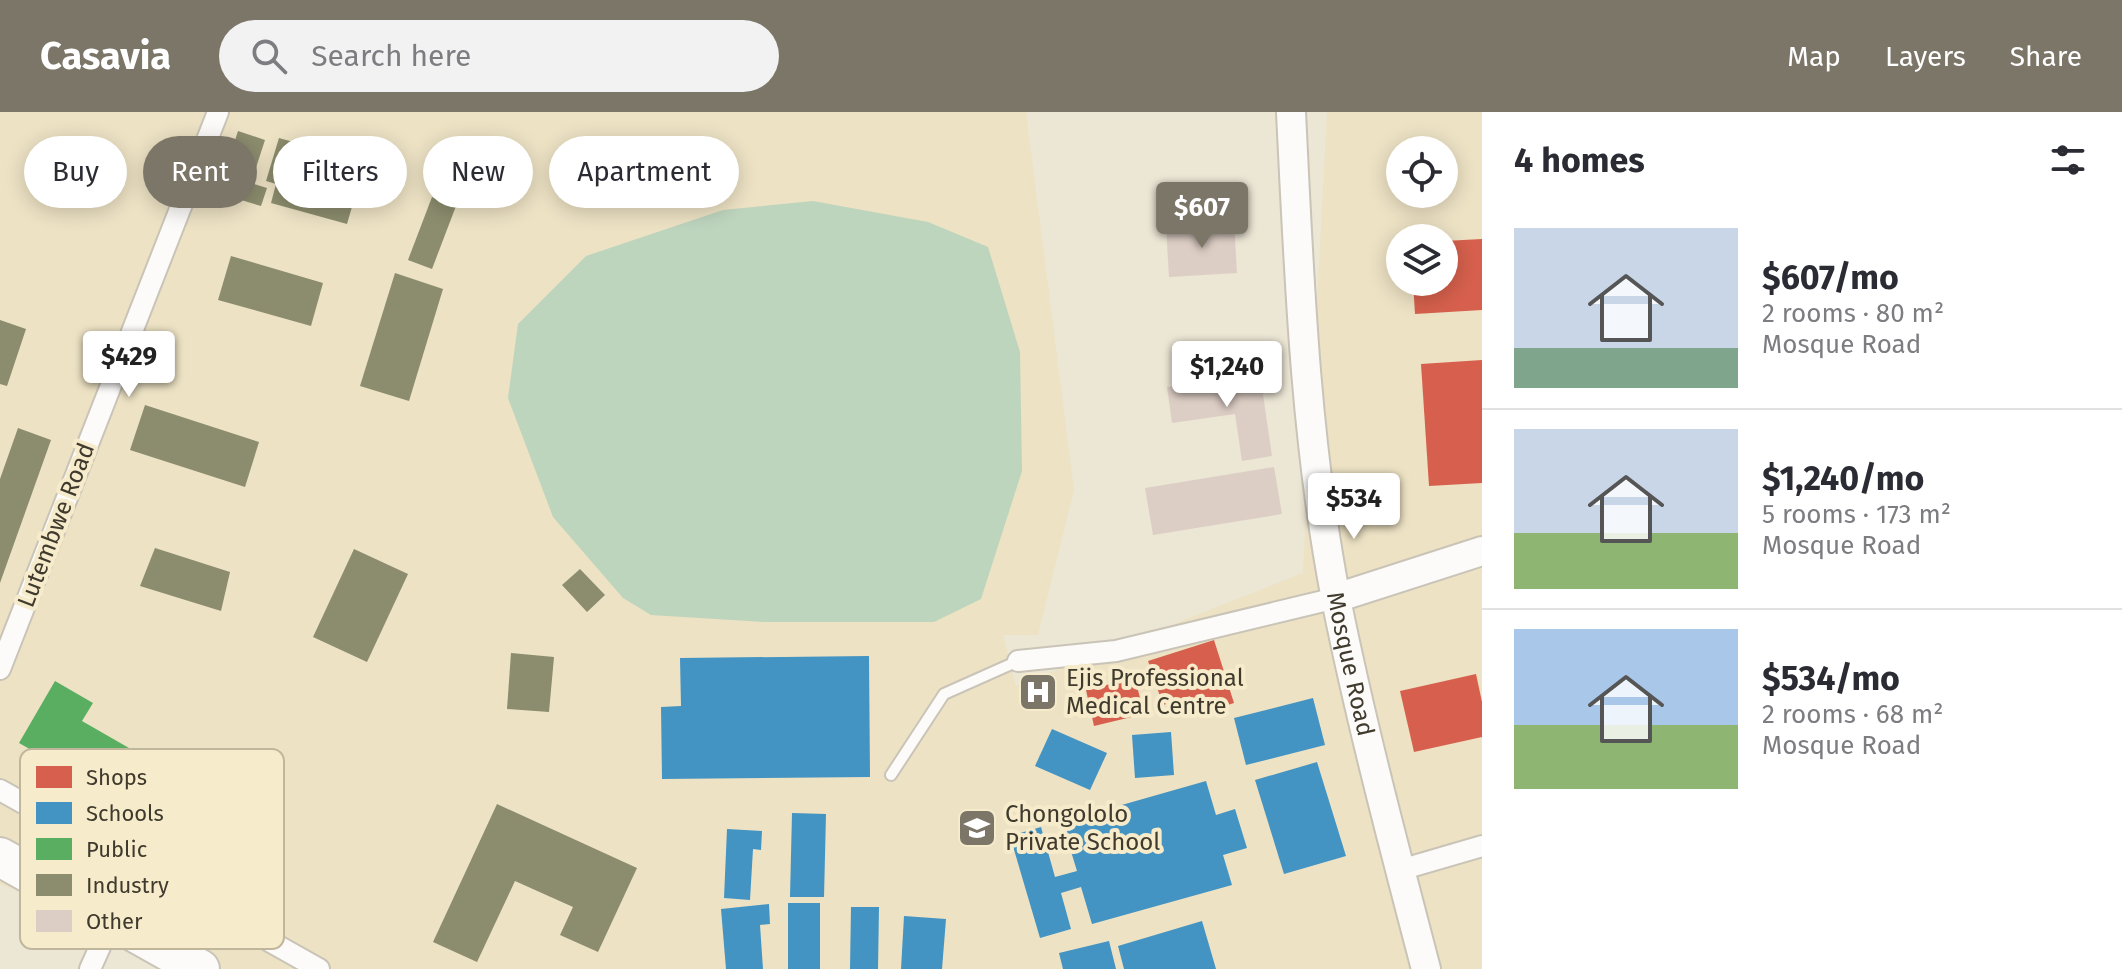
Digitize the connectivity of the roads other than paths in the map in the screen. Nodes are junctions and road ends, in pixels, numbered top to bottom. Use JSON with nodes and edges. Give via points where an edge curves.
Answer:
{"nodes":[{"id":1,"x":218,"y":112,"type":"edge"},
{"id":2,"x":1291,"y":112,"type":"edge"},
{"id":3,"x":1482,"y":551,"type":"edge"},
{"id":4,"x":1336,"y":598,"type":"junction"},
{"id":5,"x":1018,"y":661,"type":"joint"},
{"id":6,"x":0,"y":669,"type":"edge"},
{"id":7,"x":891,"y":775,"type":"dead end"},
{"id":8,"x":0,"y":790,"type":"edge"},
{"id":9,"x":20,"y":801,"type":"edge"},
{"id":10,"x":1482,"y":846,"type":"edge"},
{"id":11,"x":0,"y":857,"type":"edge"},
{"id":12,"x":20,"y":868,"type":"edge"},
{"id":13,"x":1400,"y":870,"type":"junction"},
{"id":14,"x":99,"y":949,"type":"edge"},
{"id":15,"x":166,"y":949,"type":"edge"},
{"id":16,"x":283,"y":949,"type":"edge"},
{"id":17,"x":90,"y":969,"type":"edge"},
{"id":18,"x":200,"y":969,"type":"edge"},
{"id":19,"x":319,"y":969,"type":"edge"},
{"id":20,"x":1426,"y":969,"type":"edge"}],
"edges":[{"from":1,"to":6,"type":"street","name":"Lutembwe Road"},
{"from":2,"to":4,"type":"street","name":"Mosque Road","via":[[1312,442]]},
{"from":3,"to":4,"type":"street"},
{"from":4,"to":5,"type":"street","via":[[1116,651]]},
{"from":4,"to":13,"type":"street","name":"Mosque Road"},
{"from":5,"to":7,"type":"lane","via":[[944,694]]},
{"from":8,"to":9,"type":"street"},
{"from":10,"to":13,"type":"street"},
{"from":11,"to":12,"type":"highway"},
{"from":13,"to":20,"type":"street","name":"Mosque Road"},
{"from":14,"to":17,"type":"street"},
{"from":15,"to":18,"type":"highway"},
{"from":16,"to":19,"type":"street"}]}
